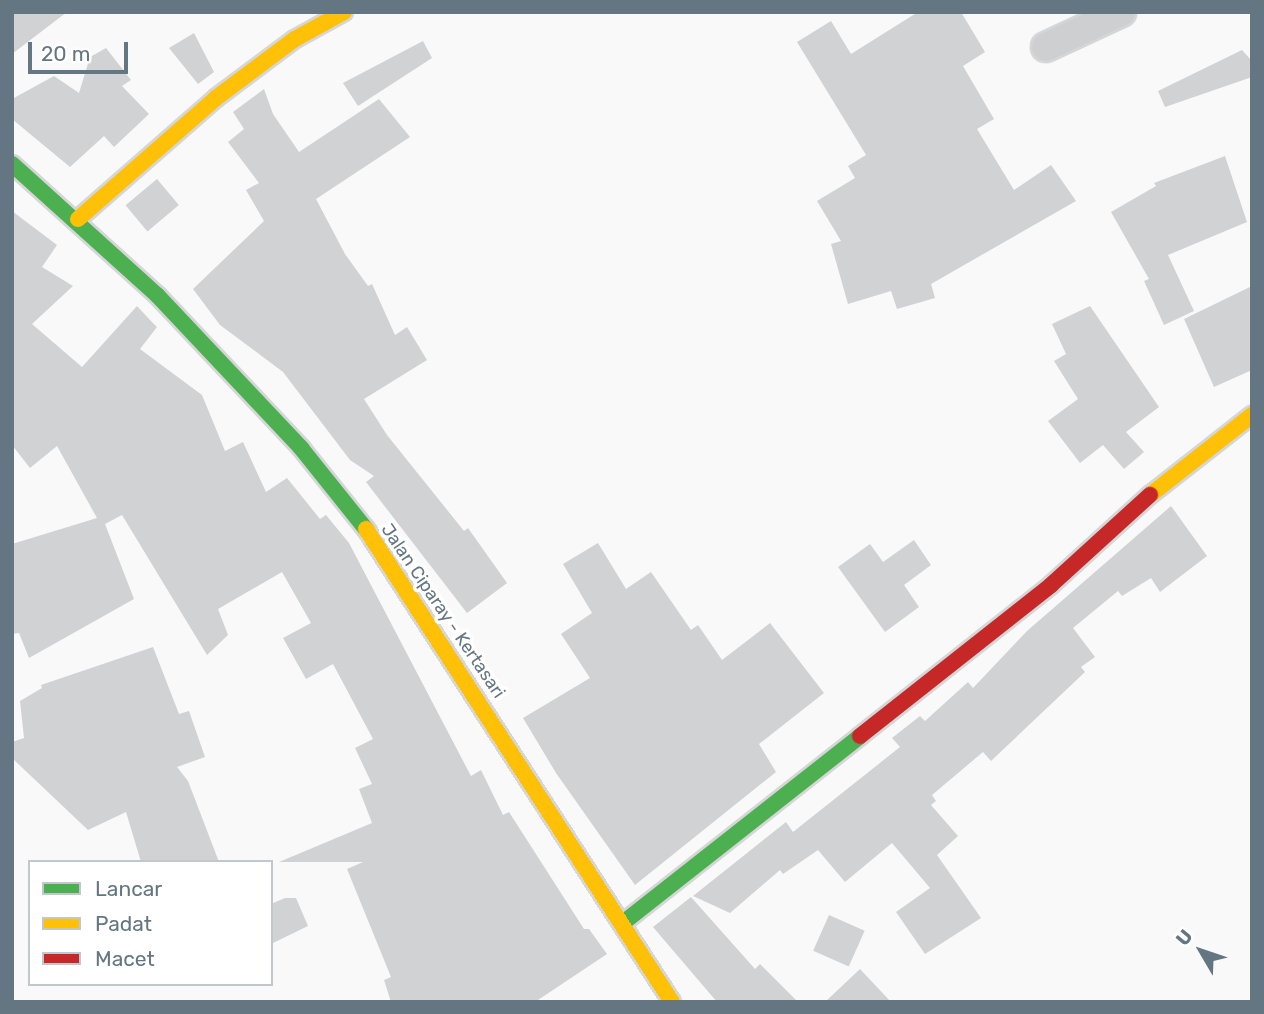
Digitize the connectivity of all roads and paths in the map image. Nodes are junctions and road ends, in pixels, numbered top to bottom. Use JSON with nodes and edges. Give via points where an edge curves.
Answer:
{"nodes":[{"id":1,"x":344,"y":12,"type":"edge"},
{"id":2,"x":1121,"y":12,"type":"edge"},
{"id":3,"x":1046,"y":47,"type":"dead end"},
{"id":4,"x":12,"y":164,"type":"edge"},
{"id":5,"x":78,"y":219,"type":"junction"},
{"id":6,"x":1252,"y":415,"type":"edge"},
{"id":7,"x":624,"y":922,"type":"junction"},
{"id":8,"x":672,"y":1002,"type":"edge"}],
"edges":[{"from":1,"to":5,"type":"street","via":[[295,39],[216,98]]},
{"from":2,"to":3,"type":"street"},
{"from":4,"to":5,"type":"street","name":"Jalan Ciparay - Kertasari"},
{"from":5,"to":7,"type":"street","name":"Jalan Ciparay - Kertasari","via":[[158,296],[301,448],[387,556]]},
{"from":6,"to":7,"type":"street","via":[[1185,464],[1051,585]]},
{"from":7,"to":8,"type":"street","name":"Jalan Ciparay - Kertasari"}]}
